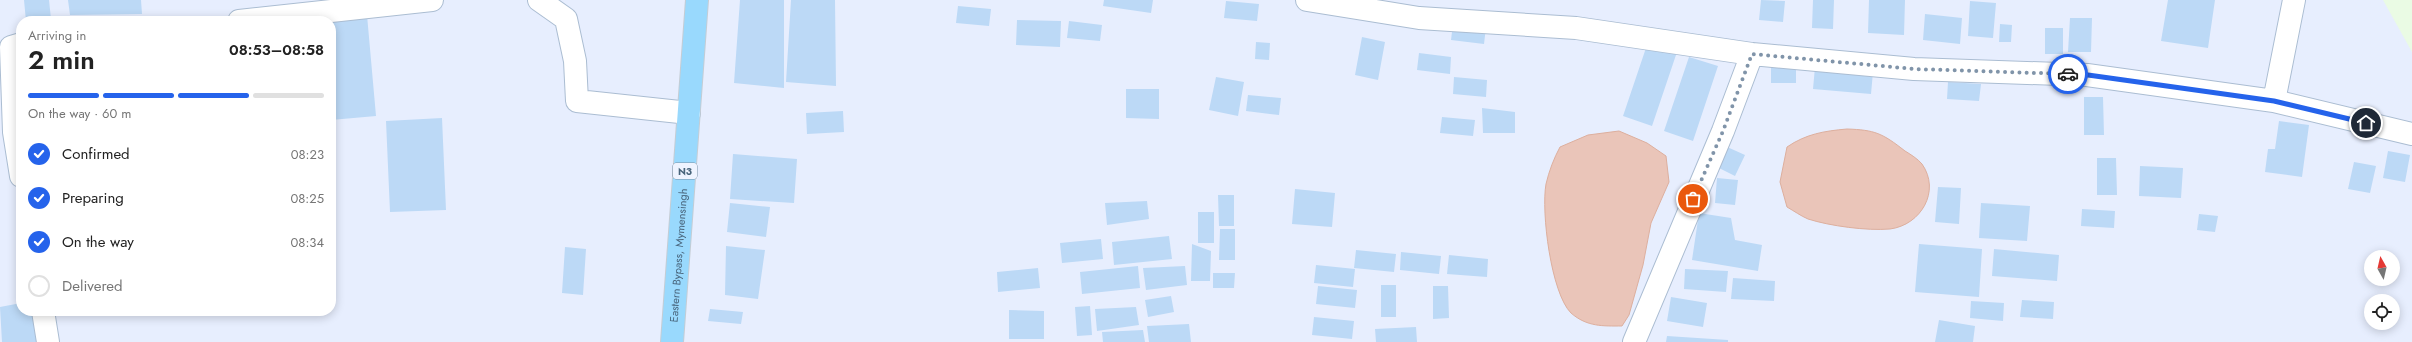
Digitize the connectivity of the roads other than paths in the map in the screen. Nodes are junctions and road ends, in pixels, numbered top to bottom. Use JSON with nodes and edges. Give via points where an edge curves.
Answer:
{"nodes":[{"id":1,"x":432,"y":0,"type":"edge"},
{"id":2,"x":539,"y":0,"type":"edge"},
{"id":3,"x":697,"y":0,"type":"edge"},
{"id":4,"x":1307,"y":0,"type":"edge"},
{"id":5,"x":2294,"y":0,"type":"edge"},
{"id":6,"x":285,"y":16,"type":"edge"},
{"id":7,"x":16,"y":46,"type":"edge"},
{"id":8,"x":1752,"y":54,"type":"junction"},
{"id":9,"x":2274,"y":101,"type":"junction"},
{"id":10,"x":689,"y":113,"type":"junction"},
{"id":11,"x":2412,"y":134,"type":"edge"},
{"id":12,"x":16,"y":145,"type":"edge"},
{"id":13,"x":44,"y":316,"type":"edge"},
{"id":14,"x":48,"y":342,"type":"edge"},
{"id":15,"x":672,"y":342,"type":"edge"},
{"id":16,"x":1634,"y":342,"type":"edge"}],
"edges":[{"from":1,"to":6,"type":"street"},
{"from":2,"to":10,"type":"street","via":[[566,19],[575,61],[577,101]]},
{"from":3,"to":10,"type":"highway","name":"Eastern Bypass, Mymensingh","number":"N3"},
{"from":4,"to":8,"type":"street","via":[[1419,18],[1576,28]]},
{"from":5,"to":9,"type":"street"},
{"from":7,"to":12,"type":"street","via":[[11,47]]},
{"from":8,"to":9,"type":"street","via":[[1914,69],[2088,75]]},
{"from":8,"to":16,"type":"street","via":[[1723,131]]},
{"from":9,"to":11,"type":"street"},
{"from":10,"to":15,"type":"highway","name":"Eastern Bypass, Mymensingh","number":"N3"},
{"from":13,"to":14,"type":"street"}]}
